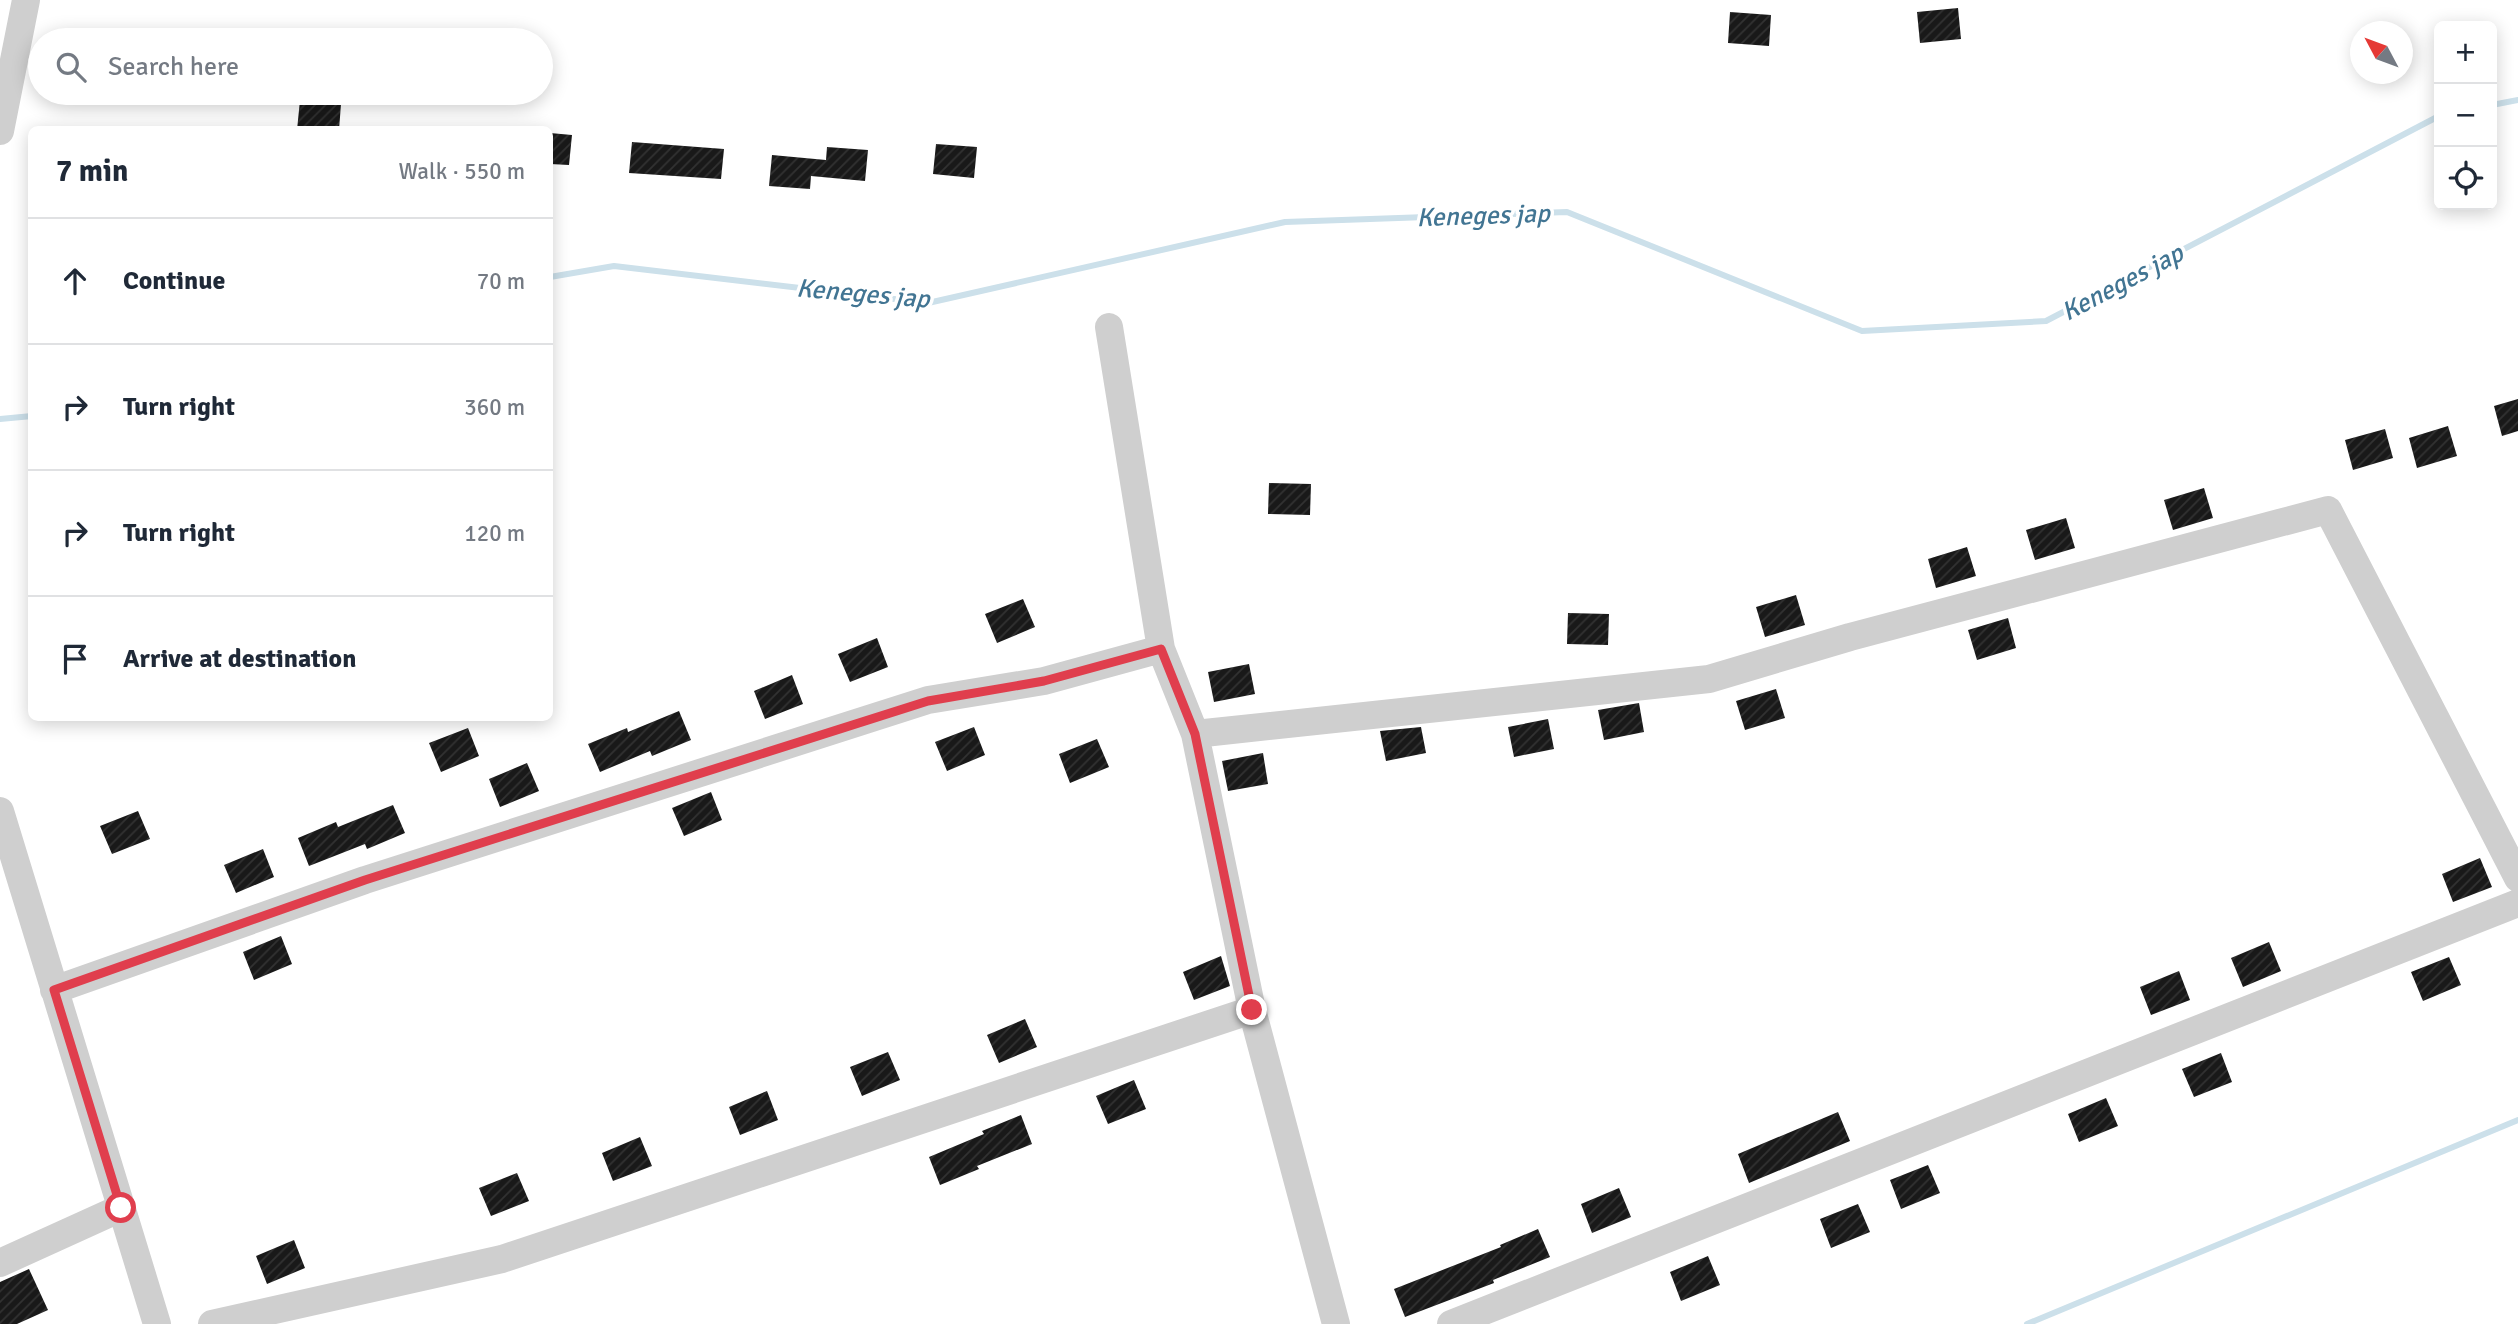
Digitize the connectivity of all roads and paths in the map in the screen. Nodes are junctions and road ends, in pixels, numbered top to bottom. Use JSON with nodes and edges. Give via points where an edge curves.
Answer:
{"nodes":[{"id":1,"x":26,"y":0,"type":"edge"},
{"id":2,"x":0,"y":131,"type":"edge"},
{"id":3,"x":1109,"y":327,"type":"dead end"},
{"id":4,"x":1161,"y":649,"type":"junction"},
{"id":5,"x":1195,"y":734,"type":"junction"},
{"id":6,"x":0,"y":811,"type":"edge"},
{"id":7,"x":2518,"y":878,"type":"edge"},
{"id":8,"x":2518,"y":903,"type":"edge"},
{"id":9,"x":54,"y":990,"type":"junction"},
{"id":10,"x":1252,"y":1010,"type":"junction"},
{"id":11,"x":121,"y":1208,"type":"junction"},
{"id":12,"x":0,"y":1263,"type":"edge"},
{"id":13,"x":157,"y":1324,"type":"edge"},
{"id":14,"x":212,"y":1324,"type":"edge"},
{"id":15,"x":1336,"y":1324,"type":"edge"},
{"id":16,"x":1451,"y":1324,"type":"edge"}],
"edges":[{"from":1,"to":2,"type":"street"},
{"from":3,"to":4,"type":"street"},
{"from":4,"to":5,"type":"street"},
{"from":4,"to":9,"type":"street","via":[[1044,681],[915,705],[365,880]]},
{"from":5,"to":7,"type":"street","via":[[1709,680],[1850,637],[2328,510]]},
{"from":5,"to":10,"type":"street"},
{"from":6,"to":9,"type":"street"},
{"from":8,"to":16,"type":"street"},
{"from":9,"to":11,"type":"street"},
{"from":10,"to":14,"type":"street","via":[[502,1259]]},
{"from":10,"to":15,"type":"street"},
{"from":11,"to":12,"type":"street"},
{"from":11,"to":13,"type":"street"}]}
